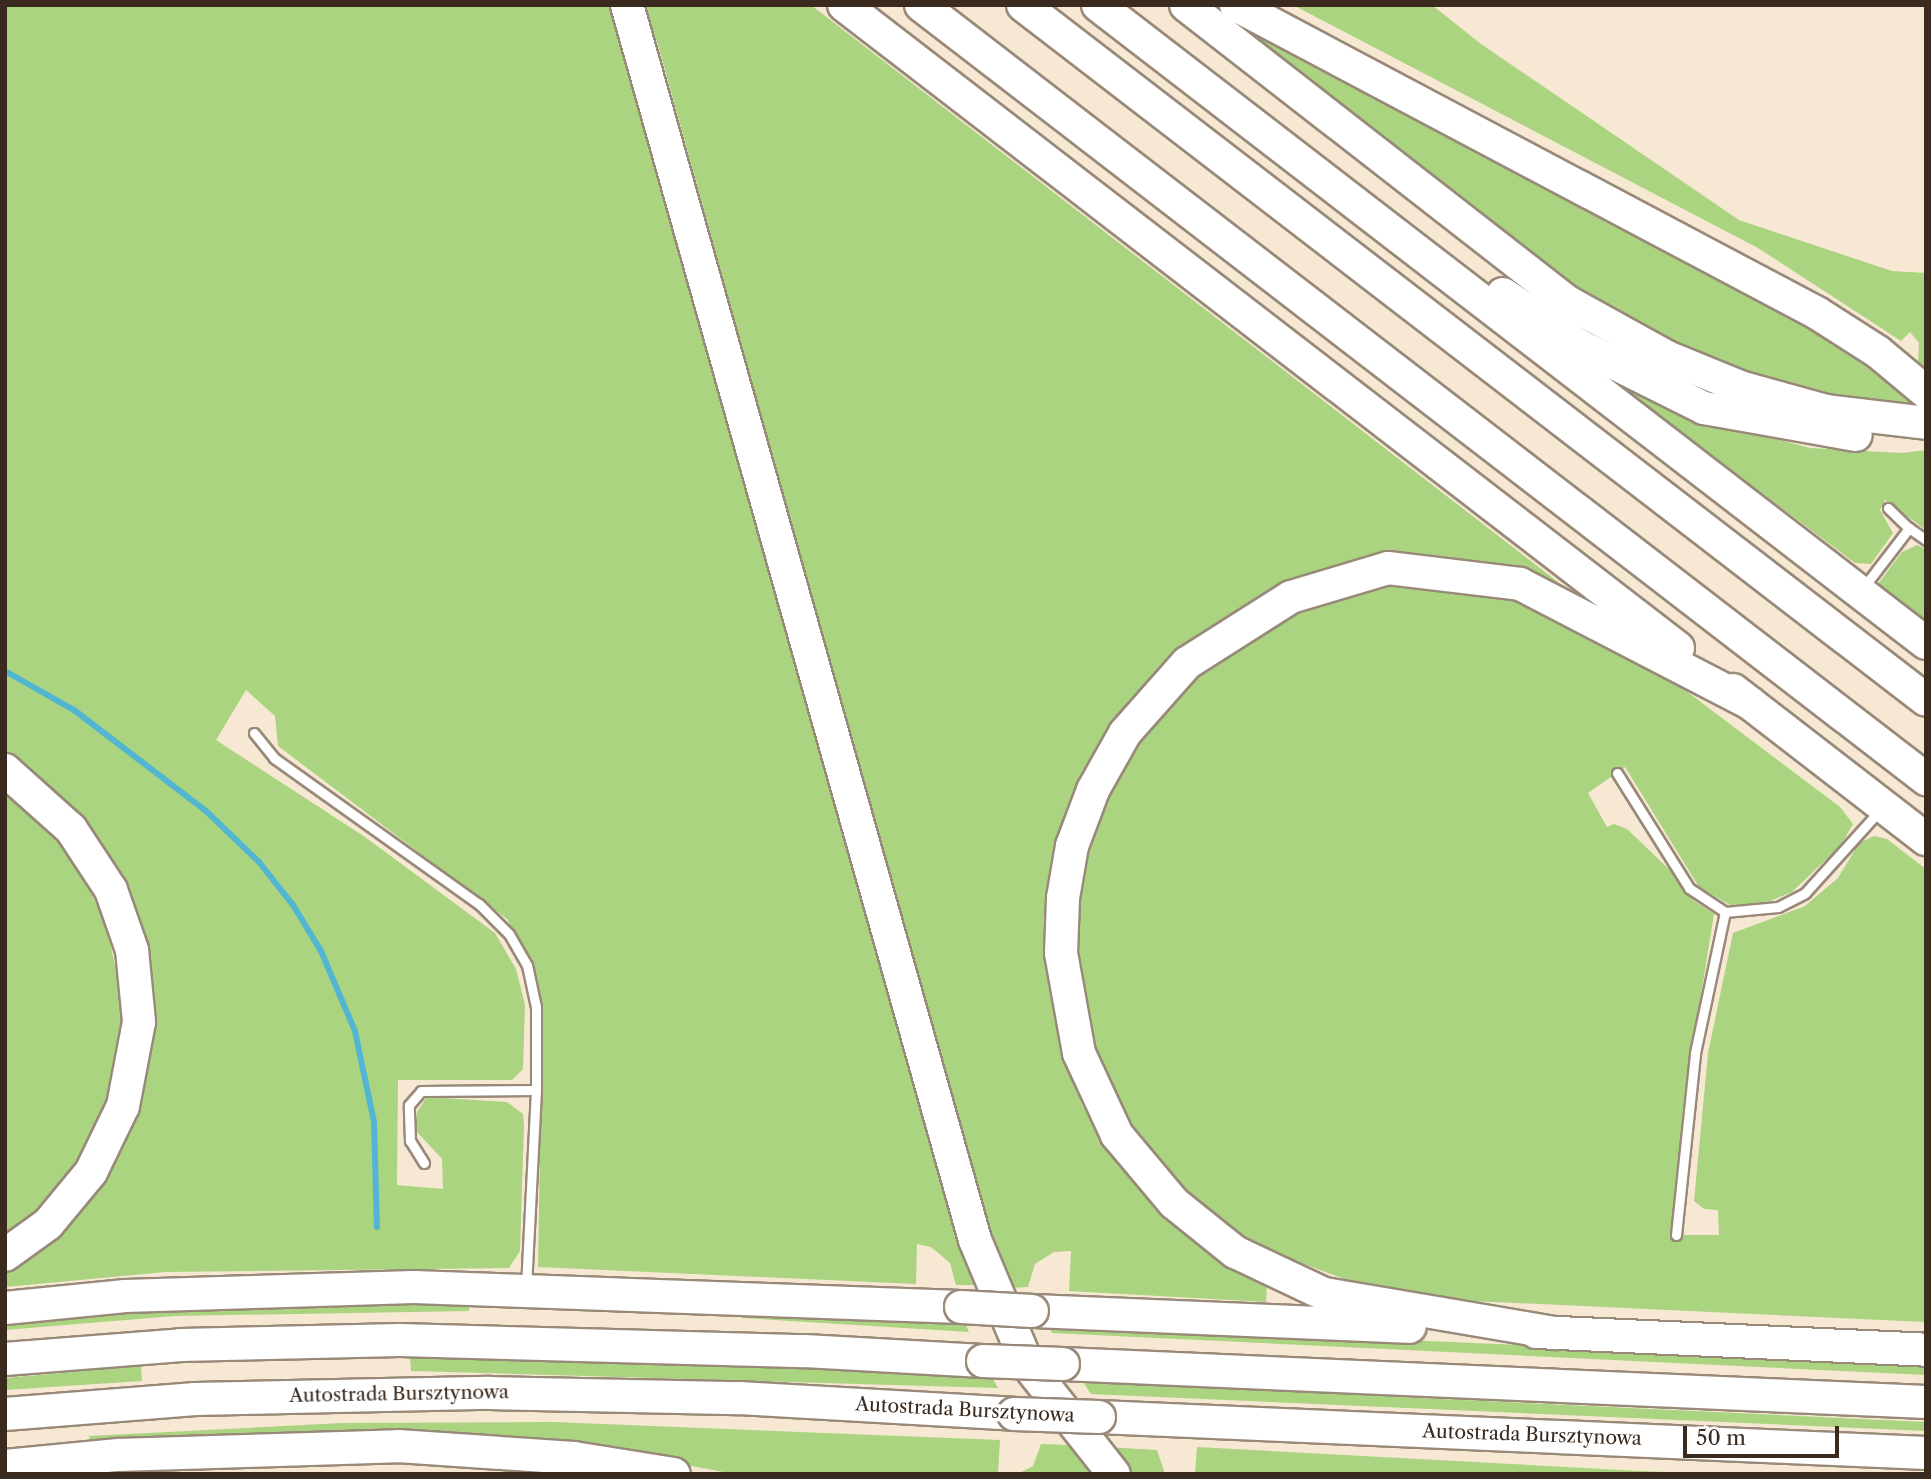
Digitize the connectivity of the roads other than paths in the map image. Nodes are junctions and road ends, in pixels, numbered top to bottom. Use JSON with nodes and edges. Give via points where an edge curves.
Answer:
{"nodes":[{"id":1,"x":627,"y":5,"type":"edge"},
{"id":2,"x":844,"y":5,"type":"edge"},
{"id":3,"x":921,"y":5,"type":"edge"},
{"id":4,"x":1023,"y":5,"type":"edge"},
{"id":5,"x":1098,"y":5,"type":"edge"},
{"id":6,"x":1186,"y":5,"type":"edge"},
{"id":7,"x":1236,"y":5,"type":"edge"},
{"id":8,"x":1339,"y":191,"type":"junction"},
{"id":9,"x":1919,"y":386,"type":"edge"},
{"id":10,"x":1926,"y":423,"type":"edge"},
{"id":11,"x":1926,"y":437,"type":"edge"},
{"id":12,"x":1888,"y":508,"type":"dead end"},
{"id":13,"x":1909,"y":528,"type":"junction"},
{"id":14,"x":1926,"y":540,"type":"edge"},
{"id":15,"x":1860,"y":592,"type":"junction"},
{"id":16,"x":1926,"y":643,"type":"edge"},
{"id":17,"x":1926,"y":700,"type":"edge"},
{"id":18,"x":1750,"y":703,"type":"junction"},
{"id":19,"x":254,"y":733,"type":"dead end"},
{"id":20,"x":5,"y":770,"type":"edge"},
{"id":21,"x":1617,"y":773,"type":"dead end"},
{"id":22,"x":1926,"y":779,"type":"edge"},
{"id":23,"x":1883,"y":806,"type":"junction"},
{"id":24,"x":1926,"y":839,"type":"edge"},
{"id":25,"x":1725,"y":912,"type":"junction"},
{"id":26,"x":536,"y":1090,"type":"junction"},
{"id":27,"x":424,"y":1163,"type":"dead end"},
{"id":28,"x":1676,"y":1235,"type":"dead end"},
{"id":29,"x":5,"y":1255,"type":"edge"},
{"id":30,"x":526,"y":1288,"type":"junction"},
{"id":31,"x":5,"y":1308,"type":"edge"},
{"id":32,"x":1555,"y":1333,"type":"junction"},
{"id":33,"x":1926,"y":1350,"type":"edge"},
{"id":34,"x":5,"y":1359,"type":"edge"},
{"id":35,"x":1926,"y":1402,"type":"edge"},
{"id":36,"x":5,"y":1414,"type":"edge"},
{"id":37,"x":311,"y":1446,"type":"junction"},
{"id":38,"x":1926,"y":1453,"type":"edge"},
{"id":39,"x":5,"y":1466,"type":"edge"},
{"id":40,"x":202,"y":1474,"type":"edge"},
{"id":41,"x":674,"y":1474,"type":"edge"},
{"id":42,"x":1114,"y":1474,"type":"edge"}],
"edges":[{"from":1,"to":42,"type":"highway","via":[[975,1240],[1027,1364]]},
{"from":2,"to":18,"type":"highway"},
{"from":3,"to":22,"type":"highway"},
{"from":4,"to":17,"type":"highway"},
{"from":5,"to":8,"type":"highway"},
{"from":6,"to":10,"type":"highway","via":[[1566,301],[1667,358],[1743,388],[1826,411]]},
{"from":7,"to":9,"type":"highway","via":[[1817,313]]},
{"from":8,"to":11,"type":"highway","via":[[1580,346],[1704,408],[1838,434]]},
{"from":8,"to":15,"type":"highway"},
{"from":12,"to":13,"type":"lane"},
{"from":13,"to":14,"type":"lane"},
{"from":13,"to":15,"type":"lane"},
{"from":15,"to":16,"type":"highway"},
{"from":18,"to":23,"type":"highway"},
{"from":18,"to":32,"type":"highway","via":[[1520,584],[1388,568],[1291,597],[1187,663],[1125,733],[1105,764],[1076,832],[1060,927],[1070,1020],[1103,1112],[1151,1180],[1191,1219],[1236,1252],[1324,1293]]},
{"from":19,"to":26,"type":"lane","via":[[274,758],[479,904],[509,934],[527,965],[536,1007]]},
{"from":20,"to":29,"type":"highway","via":[[71,829],[111,890],[132,950],[139,1022],[123,1106],[91,1172],[47,1224]]},
{"from":21,"to":25,"type":"lane","via":[[1689,888]]},
{"from":23,"to":24,"type":"highway"},
{"from":23,"to":25,"type":"lane","via":[[1805,893],[1778,907]]},
{"from":25,"to":28,"type":"lane","via":[[1695,1053]]},
{"from":26,"to":27,"type":"lane","via":[[421,1091],[409,1105],[409,1117],[410,1141]]},
{"from":26,"to":30,"type":"lane"},
{"from":30,"to":31,"type":"highway","via":[[274,1290],[125,1296]]},
{"from":30,"to":32,"type":"highway","bridge":true},
{"from":32,"to":33,"type":"highway"},
{"from":34,"to":35,"type":"highway","bridge":true,"via":[[194,1345],[400,1340],[805,1351]]},
{"from":36,"to":38,"type":"highway","name":"Autostrada Bursztynowa","bridge":true,"via":[[195,1399],[436,1393],[739,1398]]},
{"from":37,"to":39,"type":"highway","via":[[118,1455]]},
{"from":37,"to":40,"type":"highway"},
{"from":37,"to":41,"type":"highway","via":[[484,1449]]}]}
